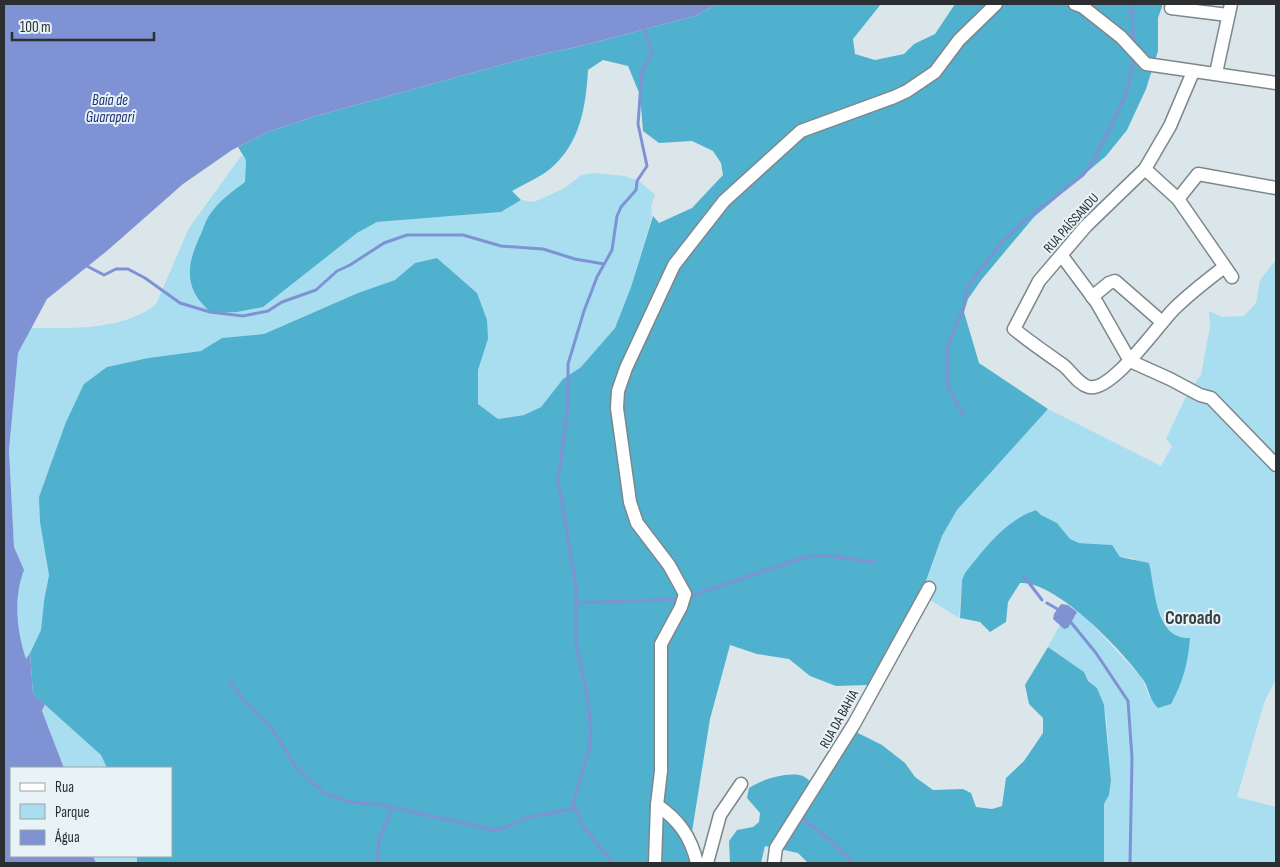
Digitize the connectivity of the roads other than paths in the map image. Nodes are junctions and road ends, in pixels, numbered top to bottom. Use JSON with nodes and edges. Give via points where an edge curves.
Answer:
{"nodes":[{"id":1,"x":996,"y":4,"type":"edge"},
{"id":2,"x":1075,"y":4,"type":"edge"},
{"id":3,"x":1171,"y":8,"type":"dead end"},
{"id":4,"x":1230,"y":9,"type":"edge"},
{"id":5,"x":1192,"y":72,"type":"junction"},
{"id":6,"x":1216,"y":73,"type":"junction"},
{"id":7,"x":1276,"y":83,"type":"edge"},
{"id":8,"x":1145,"y":168,"type":"junction"},
{"id":9,"x":1276,"y":188,"type":"edge"},
{"id":10,"x":1178,"y":199,"type":"junction"},
{"id":11,"x":1062,"y":256,"type":"junction"},
{"id":12,"x":1092,"y":297,"type":"junction"},
{"id":13,"x":1162,"y":322,"type":"junction"},
{"id":14,"x":1130,"y":361,"type":"junction"},
{"id":15,"x":1276,"y":465,"type":"edge"},
{"id":16,"x":929,"y":588,"type":"dead end"},
{"id":17,"x":741,"y":784,"type":"dead end"},
{"id":18,"x":657,"y":805,"type":"junction"},
{"id":19,"x":655,"y":863,"type":"edge"},
{"id":20,"x":697,"y":863,"type":"edge"},
{"id":21,"x":707,"y":863,"type":"edge"},
{"id":22,"x":774,"y":863,"type":"edge"}],
"edges":[{"from":1,"to":18,"type":"street","via":[[959,40],[935,72],[894,97],[801,131],[724,201],[674,265],[626,368],[618,391],[617,408],[630,502],[637,523],[669,565],[685,594],[661,644],[661,771]]},
{"from":2,"to":5,"type":"street","via":[[1121,37],[1146,64]]},
{"from":3,"to":4,"type":"street"},
{"from":4,"to":6,"type":"street"},
{"from":5,"to":6,"type":"street"},
{"from":5,"to":8,"type":"street","name":"RUA PAÍSSANDU","via":[[1170,126]]},
{"from":6,"to":7,"type":"street"},
{"from":8,"to":10,"type":"street"},
{"from":8,"to":11,"type":"street","name":"RUA PAÍSSANDU","via":[[1086,226]]},
{"from":9,"to":10,"type":"street","via":[[1198,174]]},
{"from":10,"to":13,"type":"street","via":[[1228,273],[1196,289]]},
{"from":11,"to":12,"type":"street"},
{"from":11,"to":14,"type":"street","name":"RUA PAÍSSANDU","via":[[1040,281],[1014,329],[1088,386],[1098,386]]},
{"from":12,"to":13,"type":"street","via":[[1115,281]]},
{"from":12,"to":14,"type":"street"},
{"from":13,"to":14,"type":"street"},
{"from":14,"to":15,"type":"street","via":[[1211,398]]},
{"from":16,"to":22,"type":"street","name":"RUA DA BAHIA","via":[[850,732],[776,848]]},
{"from":17,"to":21,"type":"street","via":[[720,815]]},
{"from":18,"to":19,"type":"street"},
{"from":18,"to":20,"type":"street","via":[[683,827]]}]}
